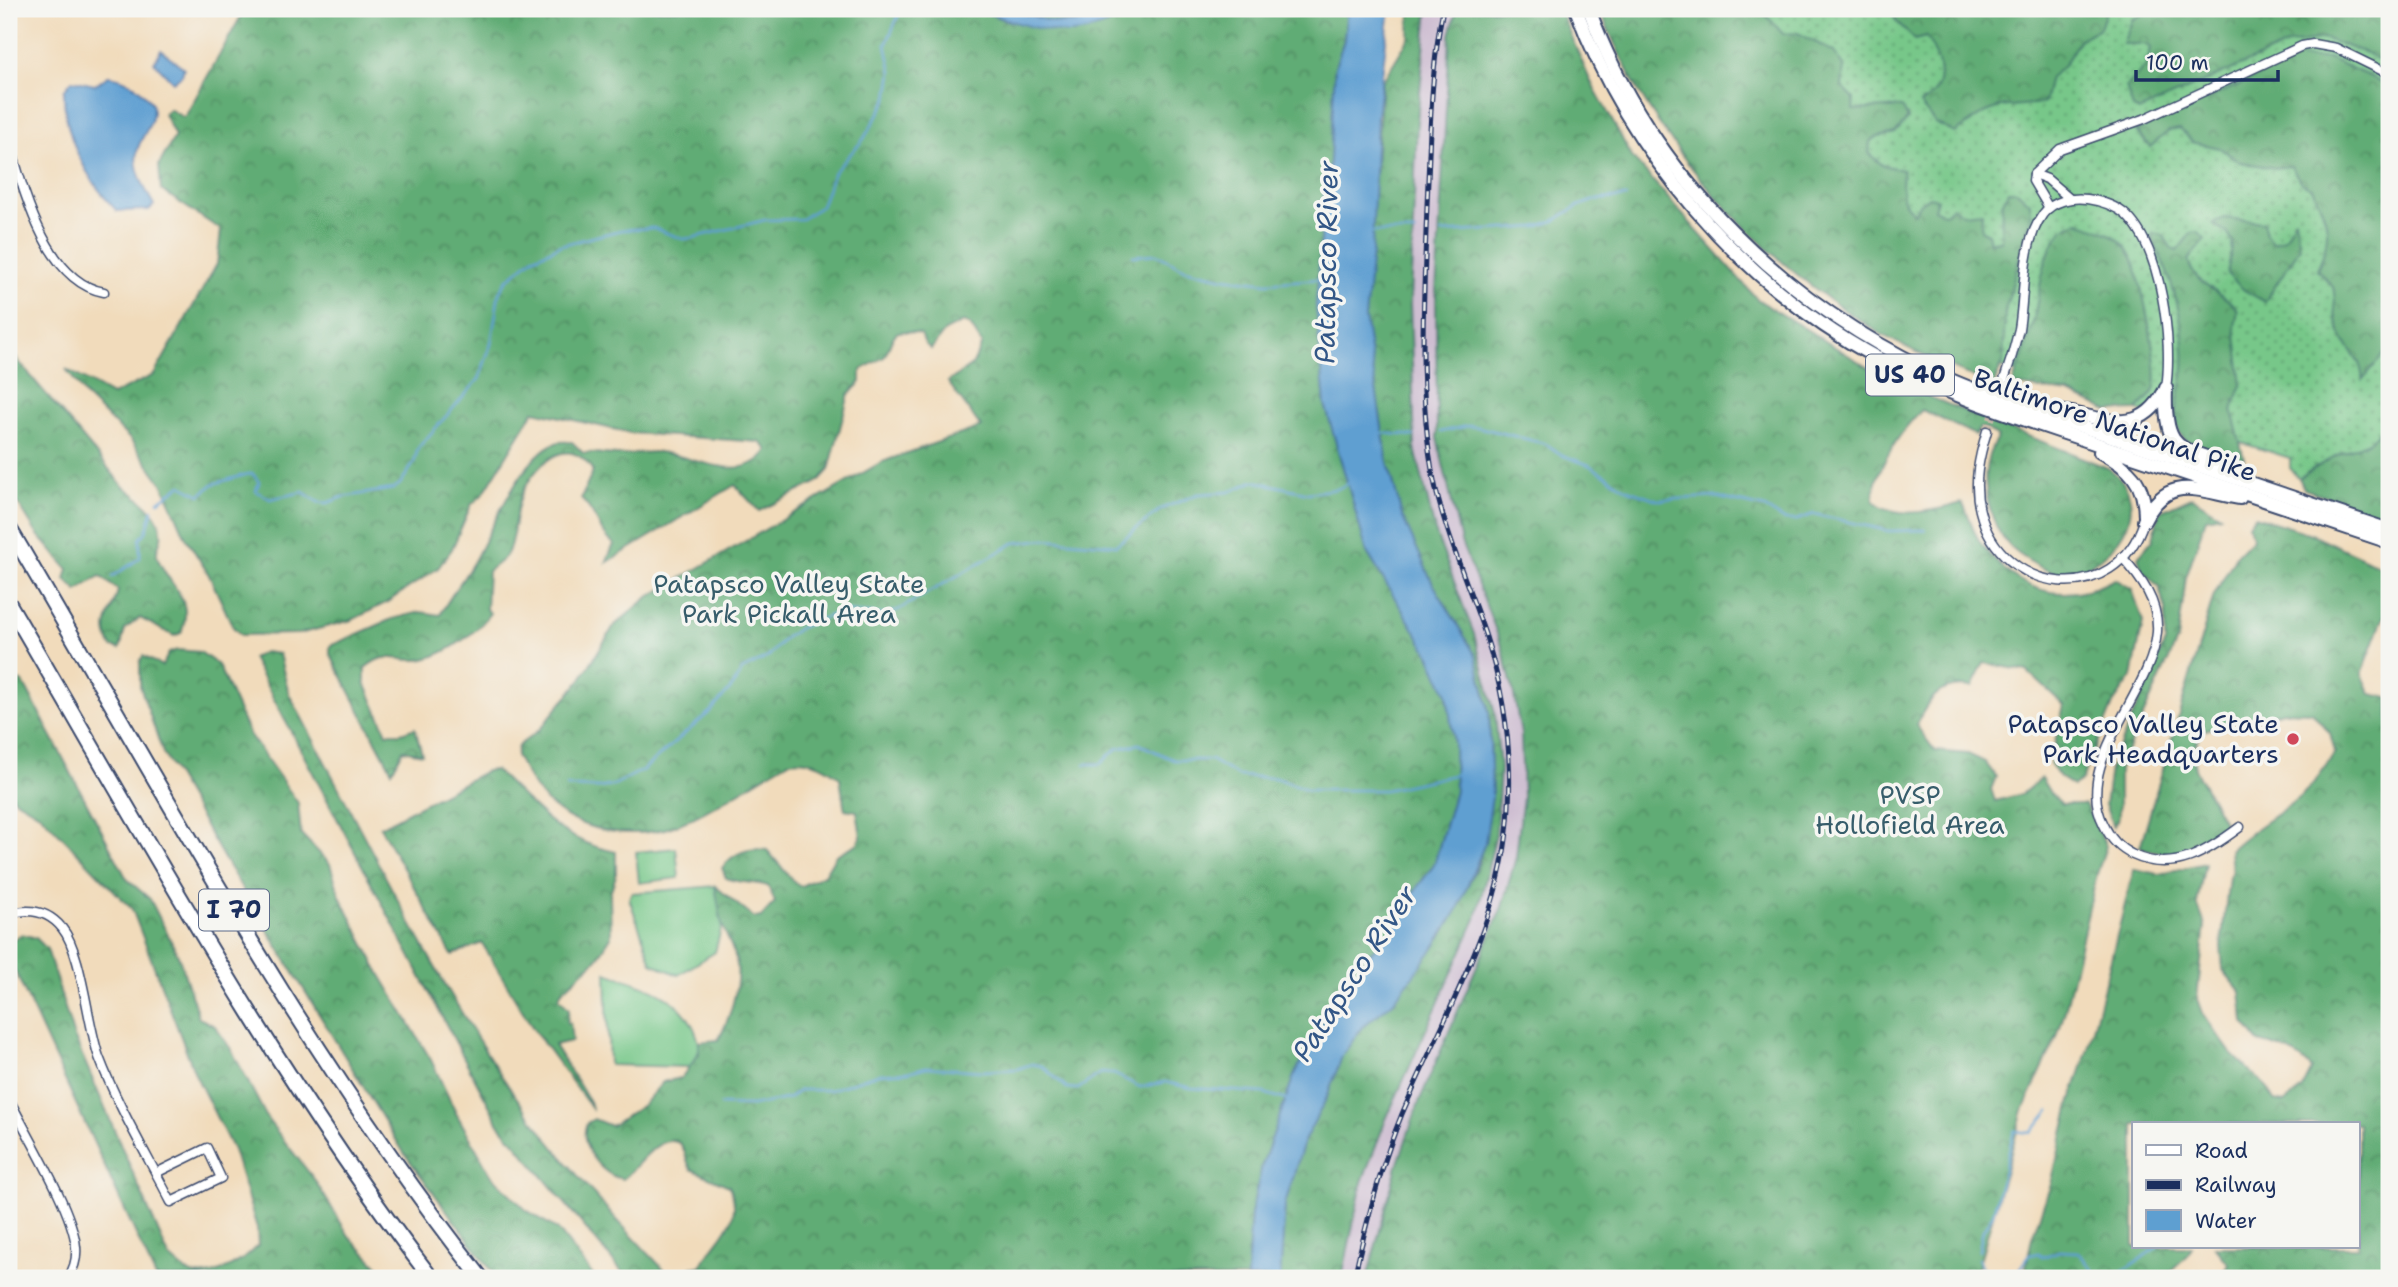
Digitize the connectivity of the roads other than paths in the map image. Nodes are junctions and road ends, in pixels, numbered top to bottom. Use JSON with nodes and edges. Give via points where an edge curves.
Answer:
{"nodes":[{"id":1,"x":1576,"y":9,"type":"edge"},
{"id":2,"x":1589,"y":9,"type":"edge"},
{"id":3,"x":2389,"y":74,"type":"edge"},
{"id":4,"x":9,"y":141,"type":"edge"},
{"id":5,"x":2034,"y":174,"type":"junction"},
{"id":6,"x":2070,"y":199,"type":"junction"},
{"id":7,"x":2049,"y":208,"type":"junction"},
{"id":8,"x":104,"y":292,"type":"dead end"},
{"id":9,"x":2004,"y":380,"type":"tunnel mouth"},
{"id":10,"x":2166,"y":388,"type":"junction"},
{"id":11,"x":2032,"y":410,"type":"junction"},
{"id":12,"x":1987,"y":431,"type":"tunnel mouth"},
{"id":13,"x":2062,"y":432,"type":"junction"},
{"id":14,"x":2267,"y":488,"type":"junction"},
{"id":15,"x":2276,"y":505,"type":"junction"},
{"id":16,"x":2144,"y":521,"type":"junction"},
{"id":17,"x":9,"y":528,"type":"edge"},
{"id":18,"x":2389,"y":530,"type":"edge"},
{"id":19,"x":2389,"y":542,"type":"edge"},
{"id":20,"x":2122,"y":557,"type":"junction"},
{"id":21,"x":9,"y":604,"type":"edge"},
{"id":22,"x":2240,"y":827,"type":"dead end"},
{"id":23,"x":9,"y":914,"type":"edge"},
{"id":24,"x":9,"y":1099,"type":"edge"},
{"id":25,"x":156,"y":1173,"type":"junction"},
{"id":26,"x":68,"y":1278,"type":"edge"},
{"id":27,"x":431,"y":1278,"type":"edge"},
{"id":28,"x":481,"y":1278,"type":"edge"}],
"edges":[{"from":1,"to":13,"type":"main road","name":"Baltimore National Pike","number":"US 40","via":[[1603,72],[1643,139],[1698,211],[1759,273],[1875,357],[1959,397]]},
{"from":2,"to":11,"type":"main road","name":"Baltimore National Pike","number":"US 40","via":[[1611,63],[1650,128],[1700,196],[1761,260],[1835,317],[1882,346],[1954,382]]},
{"from":3,"to":5,"type":"street","via":[[2336,48],[2302,46],[2144,119],[2060,149]]},
{"from":4,"to":8,"type":"street","via":[[33,215],[51,249],[79,281]]},
{"from":5,"to":6,"type":"street"},
{"from":5,"to":7,"type":"street","via":[[2035,189]]},
{"from":6,"to":7,"type":"street"},
{"from":6,"to":10,"type":"street","via":[[2113,206],[2141,234],[2162,300]]},
{"from":7,"to":9,"type":"street","via":[[2034,233],[2019,328]]},
{"from":10,"to":11,"type":"main road","via":[[2148,414],[2127,422],[2066,410]]},
{"from":10,"to":14,"type":"main road","via":[[2167,430],[2177,446]]},
{"from":11,"to":14,"type":"main road","name":"Baltimore National Pike","number":"US 40"},
{"from":12,"to":20,"type":"street","via":[[1977,474],[1978,502],[1992,539],[2009,559],[2042,578],[2066,583],[2097,577]]},
{"from":13,"to":15,"type":"main road","name":"Baltimore National Pike","number":"US 40"},
{"from":13,"to":16,"type":"main road","via":[[2128,468],[2143,494]]},
{"from":14,"to":18,"type":"main road","name":"Baltimore National Pike","number":"US 40"},
{"from":15,"to":16,"type":"main road","via":[[2174,489],[2160,497]]},
{"from":15,"to":19,"type":"main road","name":"Baltimore National Pike","number":"US 40"},
{"from":16,"to":20,"type":"street"},
{"from":17,"to":28,"type":"highway","number":"I 70","via":[[326,1062],[403,1177]]},
{"from":20,"to":22,"type":"street","via":[[2149,594],[2157,634],[2098,772],[2094,793],[2102,822],[2131,854],[2165,862],[2199,854]]},
{"from":21,"to":27,"type":"highway","number":"I 70","via":[[288,1074],[364,1189]]},
{"from":23,"to":25,"type":"street","via":[[45,914],[70,939],[101,1061]]},
{"from":24,"to":26,"type":"street","via":[[69,1219],[76,1249]]},
{"from":25,"to":25,"type":"street","via":[[207,1148],[221,1178],[171,1202]]}]}
